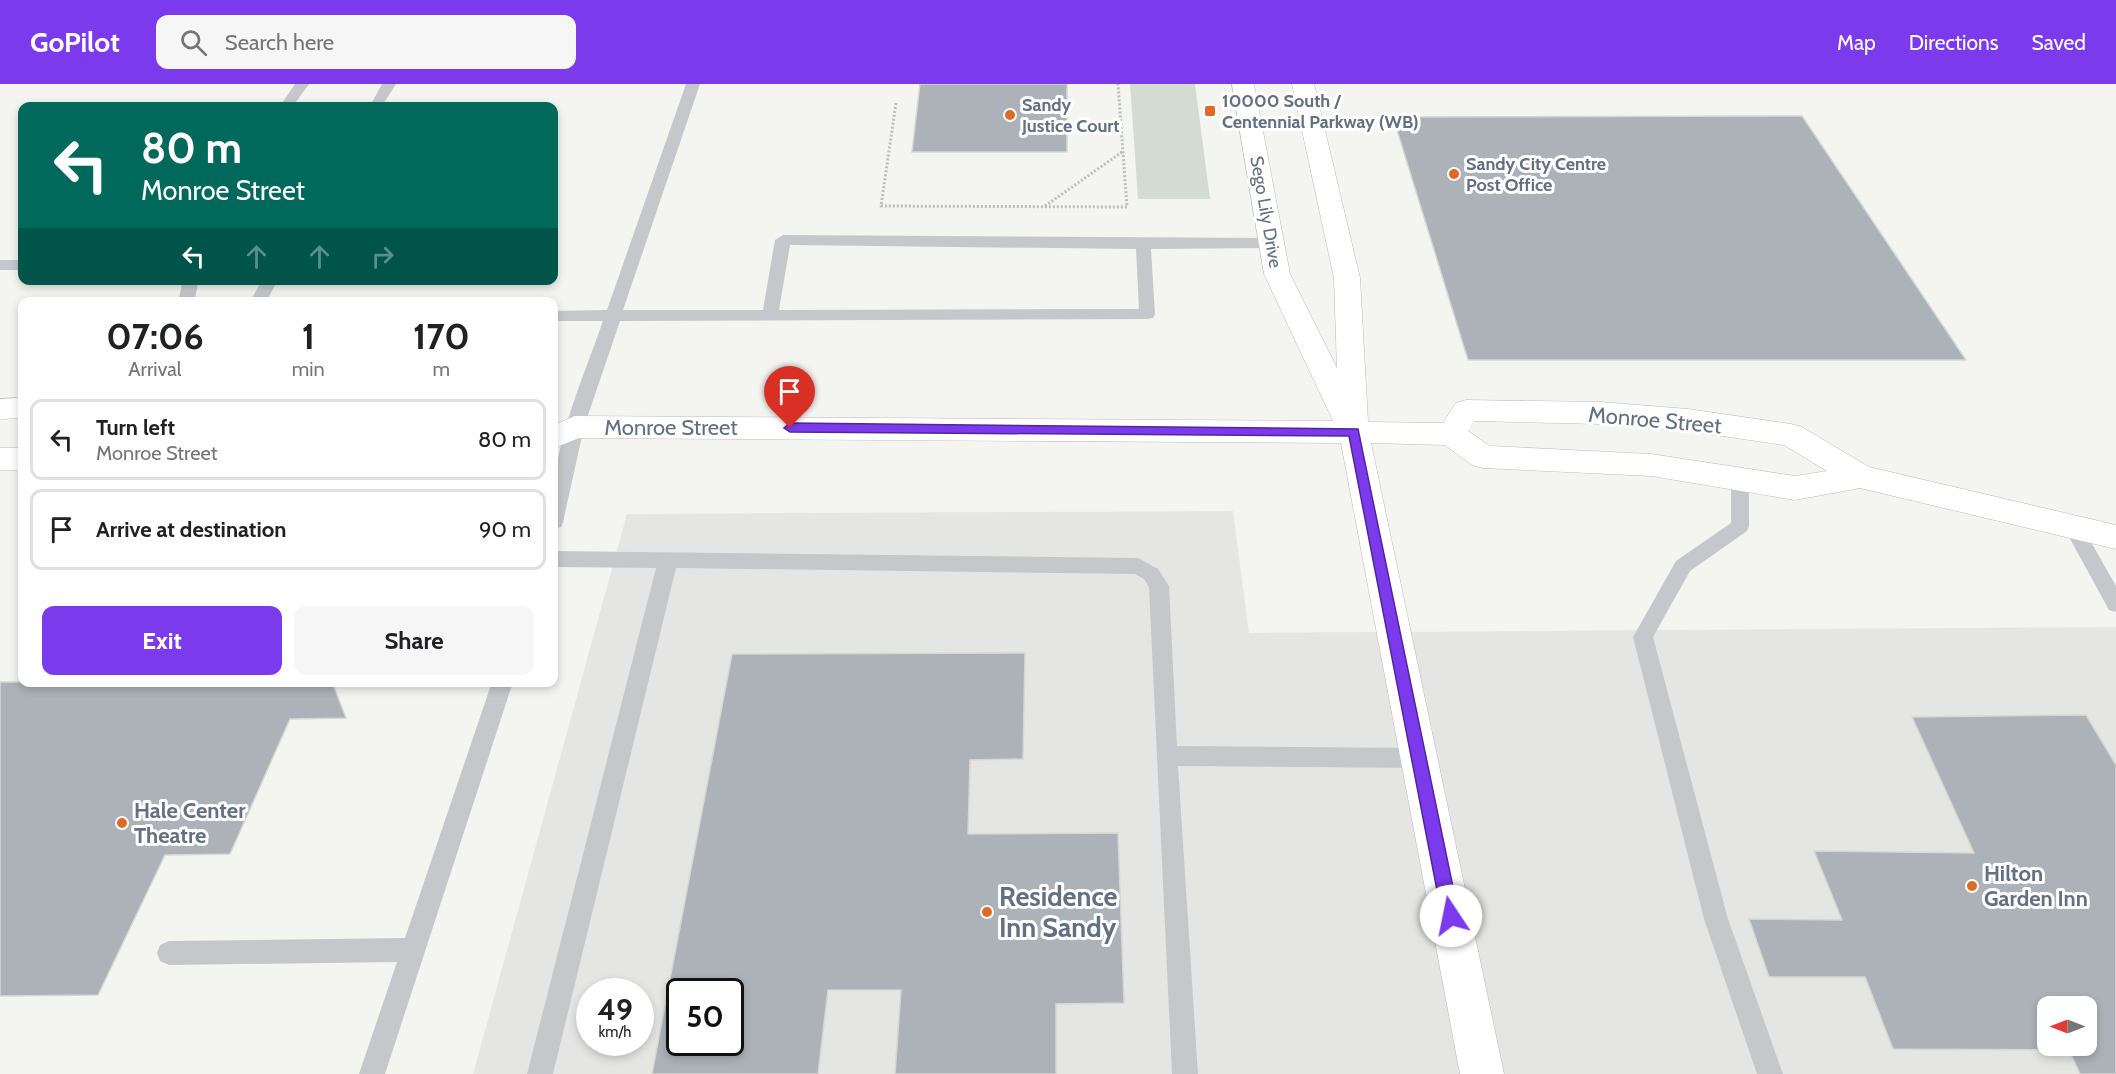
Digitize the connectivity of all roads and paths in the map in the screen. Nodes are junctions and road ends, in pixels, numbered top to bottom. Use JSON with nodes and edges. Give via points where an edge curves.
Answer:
{"nodes":[{"id":1,"x":302,"y":84,"type":"edge"},
{"id":2,"x":389,"y":84,"type":"edge"},
{"id":3,"x":693,"y":84,"type":"edge"},
{"id":4,"x":1118,"y":84,"type":"edge"},
{"id":5,"x":1243,"y":84,"type":"edge"},
{"id":6,"x":1303,"y":84,"type":"edge"},
{"id":7,"x":289,"y":102,"type":"edge"},
{"id":8,"x":378,"y":102,"type":"edge"},
{"id":9,"x":896,"y":104,"type":"dead end"},
{"id":10,"x":1123,"y":151,"type":"junction"},
{"id":11,"x":1044,"y":207,"type":"junction"},
{"id":12,"x":1271,"y":243,"type":"junction"},
{"id":13,"x":1143,"y":244,"type":"junction"},
{"id":14,"x":0,"y":265,"type":"edge"},
{"id":15,"x":18,"y":265,"type":"edge"},
{"id":16,"x":558,"y":316,"type":"edge"},
{"id":17,"x":613,"y":316,"type":"junction"},
{"id":18,"x":770,"y":316,"type":"junction"},
{"id":19,"x":18,"y":408,"type":"edge"},
{"id":20,"x":0,"y":409,"type":"edge"},
{"id":21,"x":561,"y":426,"type":"edge"},
{"id":22,"x":1354,"y":432,"type":"junction"},
{"id":23,"x":1451,"y":434,"type":"junction"},
{"id":24,"x":0,"y":459,"type":"edge"},
{"id":25,"x":18,"y":459,"type":"edge"},
{"id":26,"x":558,"y":467,"type":"edge"},
{"id":27,"x":1860,"y":476,"type":"junction"},
{"id":28,"x":1740,"y":479,"type":"junction"},
{"id":29,"x":2072,"y":526,"type":"junction"},
{"id":30,"x":2116,"y":537,"type":"edge"},
{"id":31,"x":558,"y":559,"type":"edge"},
{"id":32,"x":668,"y":560,"type":"junction"},
{"id":33,"x":2116,"y":604,"type":"edge"},
{"id":34,"x":501,"y":687,"type":"edge"},
{"id":35,"x":1167,"y":756,"type":"junction"},
{"id":36,"x":1419,"y":758,"type":"junction"},
{"id":37,"x":413,"y":950,"type":"junction"},
{"id":38,"x":169,"y":953,"type":"dead end"},
{"id":39,"x":372,"y":1074,"type":"edge"},
{"id":40,"x":540,"y":1074,"type":"edge"},
{"id":41,"x":1185,"y":1074,"type":"edge"},
{"id":42,"x":1482,"y":1074,"type":"edge"},
{"id":43,"x":1770,"y":1074,"type":"edge"}],
"edges":[{"from":1,"to":7,"type":"lane"},
{"from":2,"to":8,"type":"lane"},
{"from":3,"to":17,"type":"lane"},
{"from":4,"to":10,"type":"path"},
{"from":5,"to":12,"type":"street","name":"Sego Lily Drive"},
{"from":6,"to":22,"type":"street","name":"Sego Lily Drive","via":[[1347,278]]},
{"from":9,"to":11,"type":"path","via":[[881,206]]},
{"from":10,"to":11,"type":"path"},
{"from":10,"to":11,"type":"path","via":[[1127,207]]},
{"from":12,"to":13,"type":"lane"},
{"from":12,"to":22,"type":"street","name":"Sego Lily Drive","via":[[1277,274]]},
{"from":13,"to":18,"type":"lane","via":[[783,240]]},
{"from":13,"to":18,"type":"lane","via":[[1148,314]]},
{"from":14,"to":15,"type":"lane"},
{"from":16,"to":17,"type":"lane"},
{"from":17,"to":18,"type":"lane"},
{"from":17,"to":21,"type":"lane"},
{"from":19,"to":20,"type":"street"},
{"from":21,"to":22,"type":"street","name":"Monroe Street"},
{"from":21,"to":26,"type":"lane"},
{"from":22,"to":23,"type":"street","name":"Monroe Street"},
{"from":22,"to":36,"type":"street","name":"Sego Lily Drive"},
{"from":23,"to":27,"type":"street","name":"Monroe Street","via":[[1466,410],[1600,413],[1688,420],[1791,435]]},
{"from":23,"to":28,"type":"street","name":"Monroe Street","via":[[1483,457],[1651,465]]},
{"from":24,"to":25,"type":"street"},
{"from":27,"to":28,"type":"street","name":"Monroe Street","via":[[1795,488]]},
{"from":27,"to":29,"type":"street","name":"Monroe Street"},
{"from":28,"to":43,"type":"lane","via":[[1740,526],[1683,566],[1643,637],[1716,919]]},
{"from":29,"to":30,"type":"street","name":"Monroe Street"},
{"from":29,"to":33,"type":"lane"},
{"from":31,"to":32,"type":"lane"},
{"from":32,"to":35,"type":"lane","via":[[1138,566],[1151,574],[1159,586]]},
{"from":32,"to":40,"type":"lane"},
{"from":34,"to":37,"type":"lane"},
{"from":35,"to":36,"type":"lane"},
{"from":35,"to":41,"type":"lane"},
{"from":36,"to":42,"type":"street","name":"Sego Lily Drive"},
{"from":37,"to":38,"type":"lane"},
{"from":37,"to":39,"type":"lane"}]}
